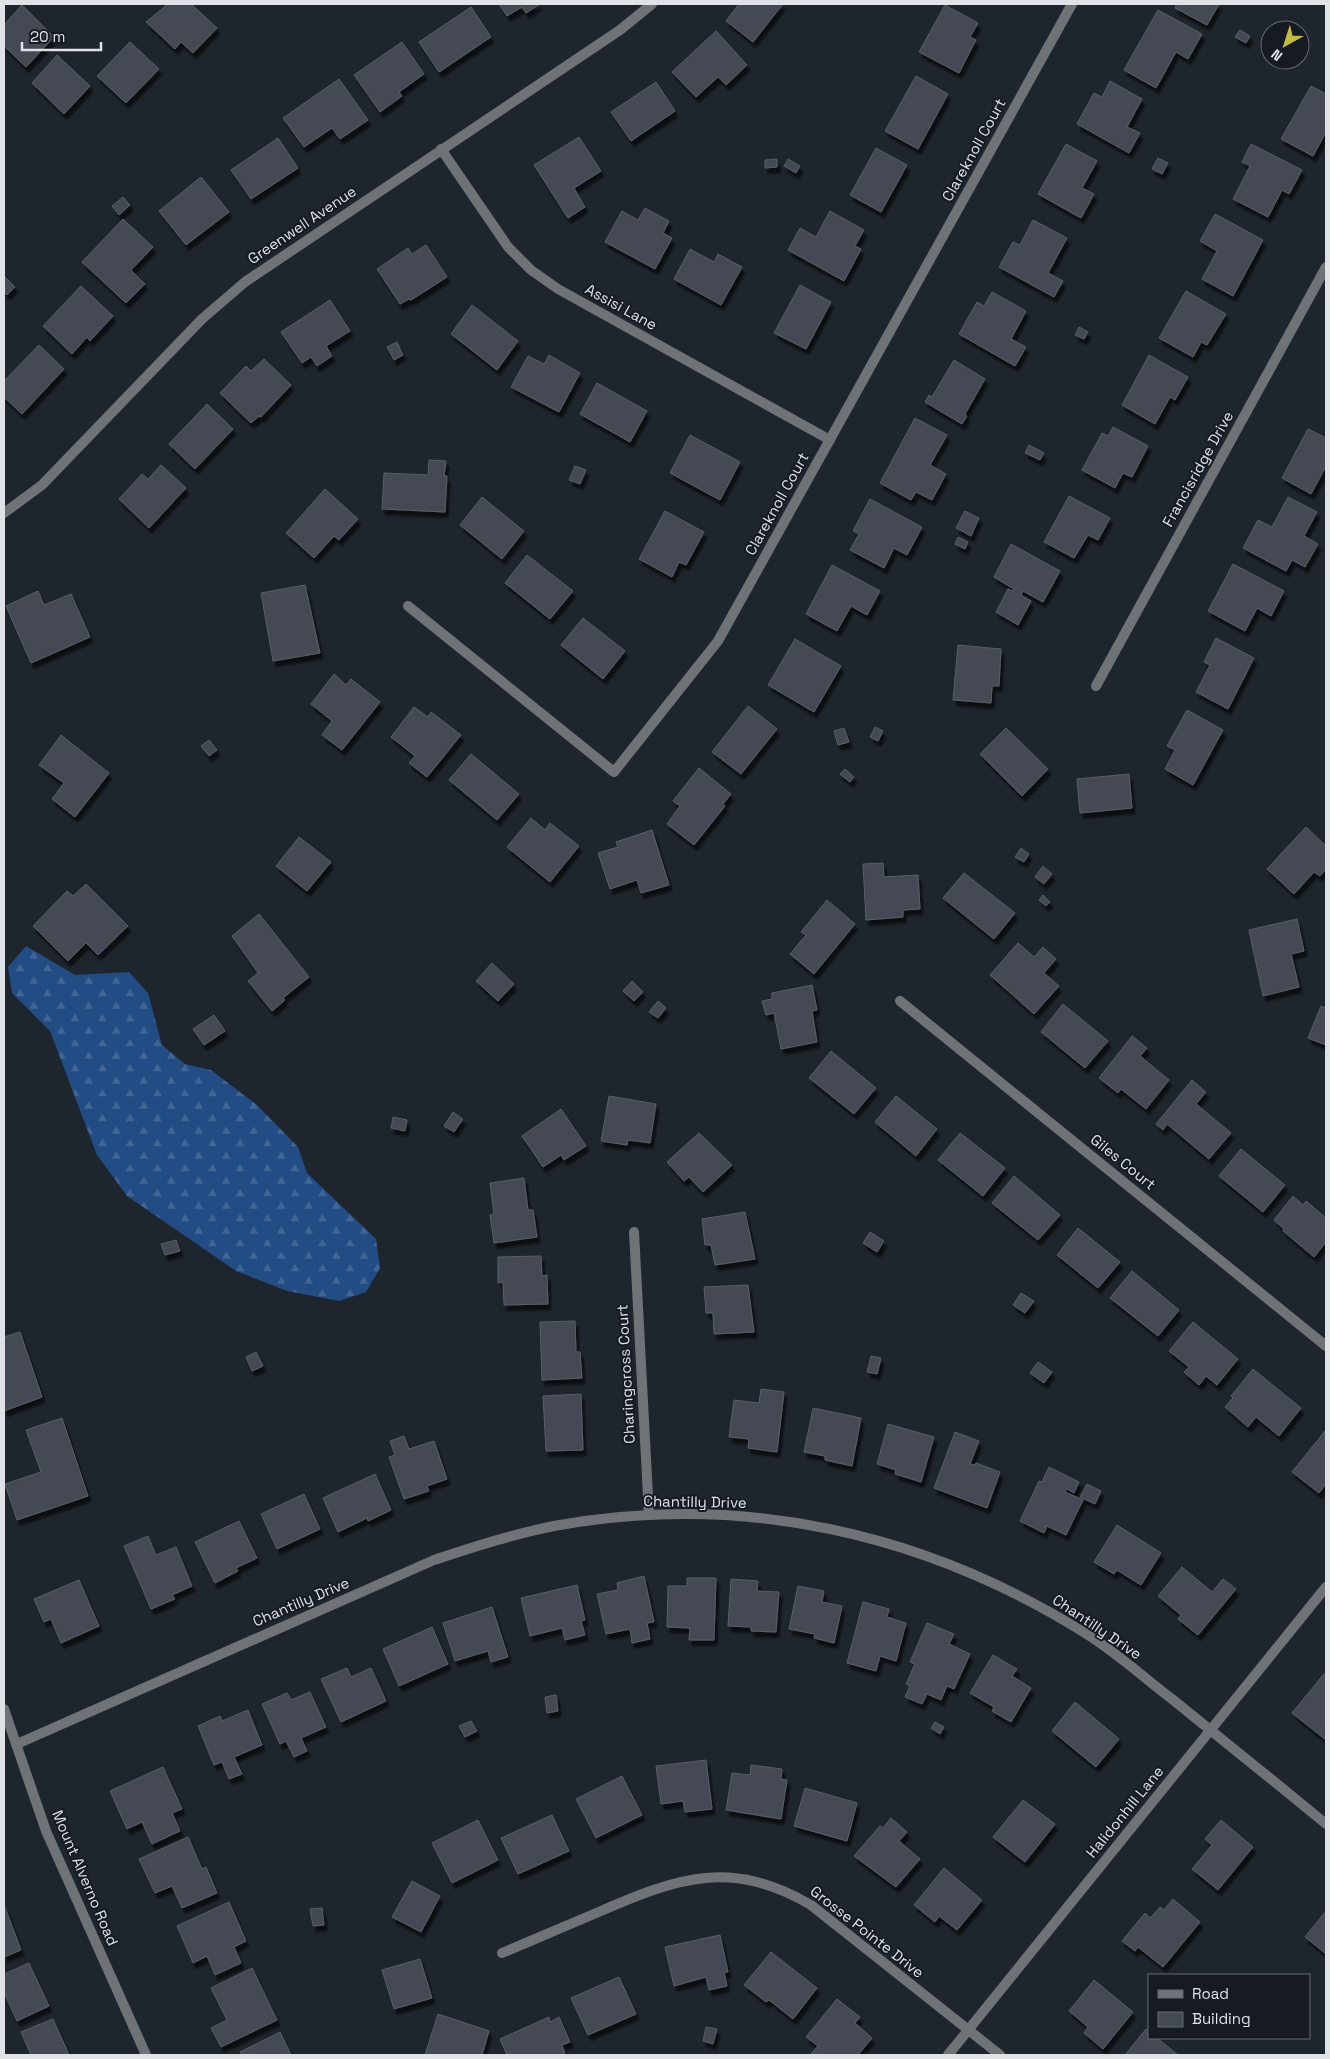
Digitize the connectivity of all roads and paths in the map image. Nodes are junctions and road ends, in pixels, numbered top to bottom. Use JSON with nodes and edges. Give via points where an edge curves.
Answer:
{"nodes":[{"id":1,"x":652,"y":4,"type":"edge"},
{"id":2,"x":1072,"y":4,"type":"edge"},
{"id":3,"x":441,"y":149,"type":"junction"},
{"id":4,"x":1326,"y":267,"type":"edge"},
{"id":5,"x":830,"y":440,"type":"junction"},
{"id":6,"x":4,"y":512,"type":"edge"},
{"id":7,"x":408,"y":606,"type":"dead end"},
{"id":8,"x":1096,"y":686,"type":"dead end"},
{"id":9,"x":900,"y":1001,"type":"dead end"},
{"id":10,"x":634,"y":1232,"type":"dead end"},
{"id":11,"x":1326,"y":1346,"type":"edge"},
{"id":12,"x":649,"y":1515,"type":"junction"},
{"id":13,"x":1326,"y":1587,"type":"edge"},
{"id":14,"x":4,"y":1710,"type":"edge"},
{"id":15,"x":1210,"y":1730,"type":"junction"},
{"id":16,"x":17,"y":1744,"type":"junction"},
{"id":17,"x":1326,"y":1824,"type":"edge"},
{"id":18,"x":502,"y":1953,"type":"dead end"},
{"id":19,"x":969,"y":2030,"type":"junction"},
{"id":20,"x":146,"y":2055,"type":"edge"},
{"id":21,"x":948,"y":2055,"type":"edge"},
{"id":22,"x":1000,"y":2055,"type":"edge"}],
"edges":[{"from":1,"to":3,"type":"street","name":"Greenwell Avenue","via":[[620,30]]},
{"from":2,"to":5,"type":"street","name":"Clareknoll Court"},
{"from":3,"to":5,"type":"street","name":"Assisi Lane","via":[[508,247],[531,270],[558,289]]},
{"from":3,"to":6,"type":"street","name":"Greenwell Avenue","via":[[245,282],[202,318],[42,485]]},
{"from":4,"to":8,"type":"street","name":"Francisridge Drive"},
{"from":5,"to":7,"type":"street","name":"Clareknoll Court","via":[[718,641],[614,772]]},
{"from":9,"to":11,"type":"street","name":"Giles Court"},
{"from":10,"to":12,"type":"street","name":"Charingcross Court"},
{"from":12,"to":15,"type":"street","name":"Chantilly Drive","via":[[711,1514],[789,1521],[867,1537],[960,1567],[1023,1596],[1086,1634]]},
{"from":12,"to":16,"type":"street","name":"Chantilly Drive","via":[[552,1526],[493,1540],[434,1560]]},
{"from":13,"to":15,"type":"street","name":"Halidonhill Lane"},
{"from":14,"to":16,"type":"street","name":"Mount Alverno Road"},
{"from":15,"to":17,"type":"street","name":"Chantilly Drive"},
{"from":15,"to":19,"type":"street","name":"Halidonhill Lane"},
{"from":16,"to":20,"type":"street","name":"Mount Alverno Road","via":[[46,1831]]},
{"from":18,"to":19,"type":"street","name":"Grosse Pointe Drive","via":[[655,1887],[692,1878],[729,1877],[765,1884],[811,1905]]},
{"from":19,"to":21,"type":"street","name":"Halidonhill Lane"},
{"from":19,"to":22,"type":"street","name":"Grosse Pointe Drive"}]}
